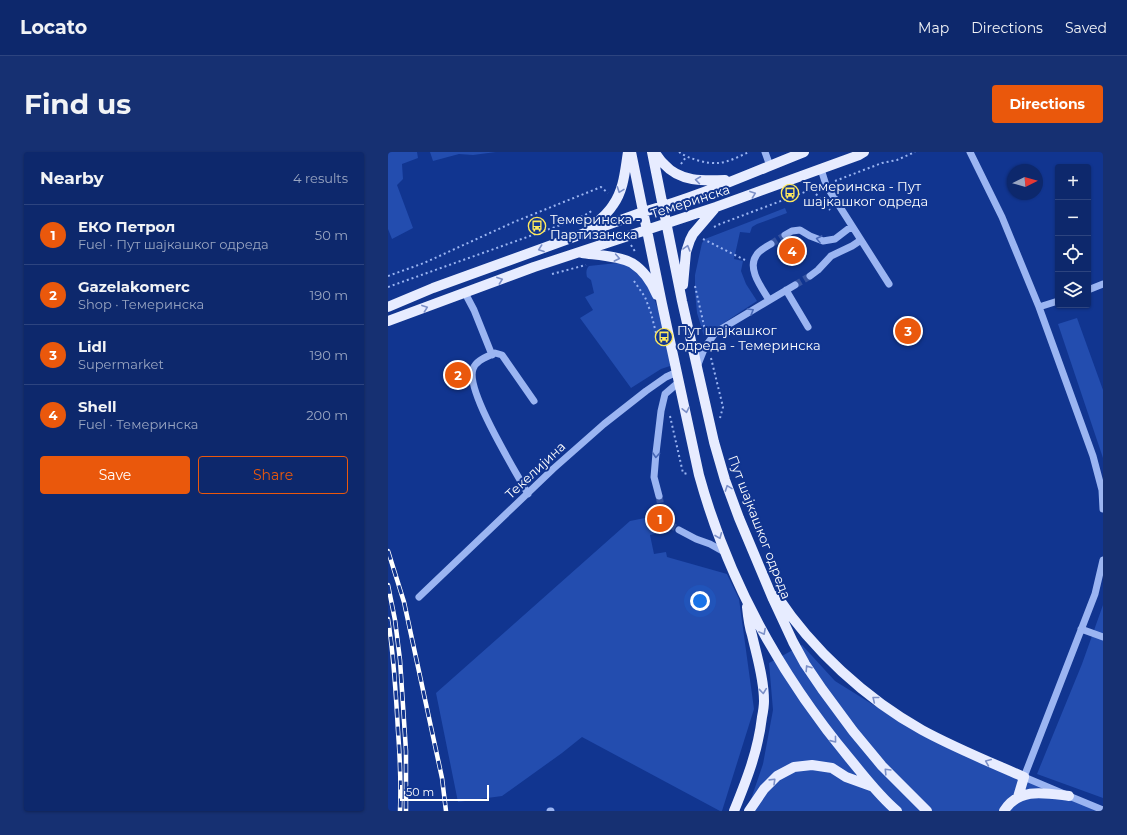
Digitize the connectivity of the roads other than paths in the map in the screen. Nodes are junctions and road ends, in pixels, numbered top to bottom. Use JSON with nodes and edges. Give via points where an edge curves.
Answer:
{"nodes":[{"id":1,"x":629,"y":152,"type":"edge"},
{"id":2,"x":653,"y":152,"type":"edge"},
{"id":3,"x":766,"y":152,"type":"edge"},
{"id":4,"x":804,"y":152,"type":"edge"},
{"id":5,"x":864,"y":152,"type":"edge"},
{"id":6,"x":970,"y":152,"type":"edge"},
{"id":7,"x":770,"y":166,"type":"junction"},
{"id":8,"x":821,"y":169,"type":"junction"},
{"id":9,"x":737,"y":180,"type":"junction"},
{"id":10,"x":663,"y":206,"type":"junction"},
{"id":11,"x":716,"y":207,"type":"junction"},
{"id":12,"x":643,"y":212,"type":"junction"},
{"id":13,"x":666,"y":224,"type":"junction"},
{"id":14,"x":852,"y":226,"type":"junction"},
{"id":15,"x":647,"y":230,"type":"junction"},
{"id":16,"x":584,"y":233,"type":"junction"},
{"id":17,"x":785,"y":235,"type":"tunnel mouth"},
{"id":18,"x":861,"y":240,"type":"junction"},
{"id":19,"x":771,"y":244,"type":"tunnel mouth"},
{"id":20,"x":578,"y":253,"type":"junction"},
{"id":21,"x":810,"y":276,"type":"tunnel mouth"},
{"id":22,"x":889,"y":284,"type":"dead end"},
{"id":23,"x":1103,"y":284,"type":"edge"},
{"id":24,"x":795,"y":285,"type":"tunnel mouth"},
{"id":25,"x":1091,"y":289,"type":"edge"},
{"id":26,"x":786,"y":290,"type":"junction"},
{"id":27,"x":465,"y":293,"type":"junction"},
{"id":28,"x":769,"y":300,"type":"junction"},
{"id":29,"x":682,"y":301,"type":"junction"},
{"id":30,"x":1055,"y":302,"type":"edge"},
{"id":31,"x":662,"y":304,"type":"junction"},
{"id":32,"x":388,"y":307,"type":"edge"},
{"id":33,"x":1039,"y":307,"type":"junction"},
{"id":34,"x":388,"y":321,"type":"edge"},
{"id":35,"x":808,"y":327,"type":"dead end"},
{"id":36,"x":492,"y":355,"type":"junction"},
{"id":37,"x":697,"y":367,"type":"junction"},
{"id":38,"x":678,"y":377,"type":"junction"},
{"id":39,"x":534,"y":401,"type":"dead end"},
{"id":40,"x":528,"y":494,"type":"junction"},
{"id":41,"x":659,"y":496,"type":"tunnel mouth"},
{"id":42,"x":1103,"y":509,"type":"edge"},
{"id":43,"x":679,"y":530,"type":"tunnel mouth"},
{"id":44,"x":726,"y":553,"type":"junction"},
{"id":45,"x":1103,"y":560,"type":"edge"},
{"id":46,"x":763,"y":576,"type":"junction"},
{"id":47,"x":418,"y":597,"type":"dead end"},
{"id":48,"x":745,"y":598,"type":"junction"},
{"id":49,"x":1081,"y":629,"type":"junction"},
{"id":50,"x":1103,"y":637,"type":"edge"},
{"id":51,"x":1024,"y":777,"type":"junction"},
{"id":52,"x":873,"y":787,"type":"junction"},
{"id":53,"x":1069,"y":796,"type":"junction"},
{"id":54,"x":1018,"y":797,"type":"junction"},
{"id":55,"x":1103,"y":810,"type":"edge"},
{"id":56,"x":734,"y":811,"type":"edge"},
{"id":57,"x":749,"y":811,"type":"edge"},
{"id":58,"x":897,"y":811,"type":"edge"},
{"id":59,"x":927,"y":811,"type":"edge"},
{"id":60,"x":1004,"y":811,"type":"edge"}],
"edges":[{"from":1,"to":12,"type":"main road"},
{"from":1,"to":16,"type":"main road","one_way":true,"via":[[624,179],[613,206]]},
{"from":9,"to":2,"type":"main road","one_way":true,"via":[[694,180],[675,174]]},
{"from":2,"to":10,"type":"main road","name":"Пут шајкашког одреда"},
{"from":3,"to":7,"type":"street"},
{"from":4,"to":7,"type":"main road","name":"Темеринска"},
{"from":5,"to":8,"type":"main road","name":"Темеринска"},
{"from":6,"to":33,"type":"street","via":[[1002,217]]},
{"from":7,"to":9,"type":"main road","name":"Темеринска"},
{"from":11,"to":8,"type":"main road","name":"Темеринска","one_way":true},
{"from":8,"to":14,"type":"street","via":[[826,185]]},
{"from":9,"to":10,"type":"main road","name":"Темеринска"},
{"from":10,"to":12,"type":"main road","name":"Темеринска"},
{"from":10,"to":13,"type":"main road","name":"Пут шајкашког одреда"},
{"from":11,"to":13,"type":"main road","name":"Темеринска"},
{"from":29,"to":11,"type":"main road","one_way":true,"via":[[684,264],[690,240]]},
{"from":12,"to":15,"type":"main road"},
{"from":12,"to":16,"type":"main road","name":"Темеринска"},
{"from":13,"to":15,"type":"main road","name":"Темеринска"},
{"from":13,"to":29,"type":"main road","name":"Пут шајкашког одреда"},
{"from":14,"to":17,"type":"street","one_way":true,"via":[[835,239],[823,241],[800,230]]},
{"from":14,"to":18,"type":"street"},
{"from":15,"to":20,"type":"main road","name":"Темеринска"},
{"from":15,"to":31,"type":"main road"},
{"from":16,"to":32,"type":"main road","name":"Темеринска","one_way":true},
{"from":18,"to":21,"type":"street","via":[[831,256]]},
{"from":18,"to":22,"type":"street"},
{"from":19,"to":28,"type":"street","via":[[756,254],[752,264]]},
{"from":27,"to":20,"type":"main road","name":"Темеринска","one_way":true},
{"from":20,"to":31,"type":"main road","one_way":true,"via":[[622,259],[632,263],[654,288]]},
{"from":23,"to":25,"type":"street"},
{"from":24,"to":26,"type":"street"},
{"from":26,"to":28,"type":"street"},
{"from":26,"to":35,"type":"street"},
{"from":34,"to":27,"type":"main road","name":"Темеринска","one_way":true},
{"from":27,"to":36,"type":"street"},
{"from":37,"to":28,"type":"street","one_way":true,"via":[[705,348],[716,332]]},
{"from":29,"to":37,"type":"main road","name":"Пут шајкашког одреда"},
{"from":30,"to":33,"type":"street"},
{"from":31,"to":38,"type":"main road"},
{"from":33,"to":42,"type":"street","via":[[1093,456],[1102,490]]},
{"from":36,"to":39,"type":"street","via":[[502,355]]},
{"from":36,"to":40,"type":"street","via":[[476,363],[472,375],[473,384],[493,431]]},
{"from":46,"to":37,"type":"main road","name":"Пут шајкашког одреда","one_way":true,"via":[[726,480],[714,442]]},
{"from":38,"to":40,"type":"street","name":"Текелијина","via":[[666,377],[625,407]]},
{"from":38,"to":41,"type":"street","one_way":true,"via":[[665,394],[661,411],[654,477]]},
{"from":38,"to":44,"type":"main road","one_way":true,"via":[[699,475]]},
{"from":40,"to":47,"type":"street","name":"Текелијина"},
{"from":43,"to":44,"type":"street"},
{"from":44,"to":48,"type":"main road"},
{"from":45,"to":49,"type":"street","via":[[1095,594]]},
{"from":51,"to":46,"type":"main road","one_way":true,"via":[[922,730],[880,703],[841,671],[791,618]]},
{"from":59,"to":46,"type":"main road","name":"Пут шајкашког одреда","one_way":true,"via":[[882,766],[822,689],[793,642]]},
{"from":48,"to":52,"type":"main road","one_way":true,"via":[[770,645],[818,719]]},
{"from":48,"to":56,"type":"main road","one_way":true,"via":[[764,701],[756,755]]},
{"from":49,"to":50,"type":"street"},
{"from":49,"to":51,"type":"street"},
{"from":51,"to":53,"type":"street"},
{"from":51,"to":54,"type":"main road"},
{"from":57,"to":52,"type":"main road","one_way":true,"via":[[764,789],[777,776],[794,767],[812,765],[832,768],[846,777]]},
{"from":52,"to":58,"type":"main road"},
{"from":53,"to":54,"type":"main road","via":[[1044,792]]},
{"from":53,"to":55,"type":"street"},
{"from":54,"to":60,"type":"main road"}]}
